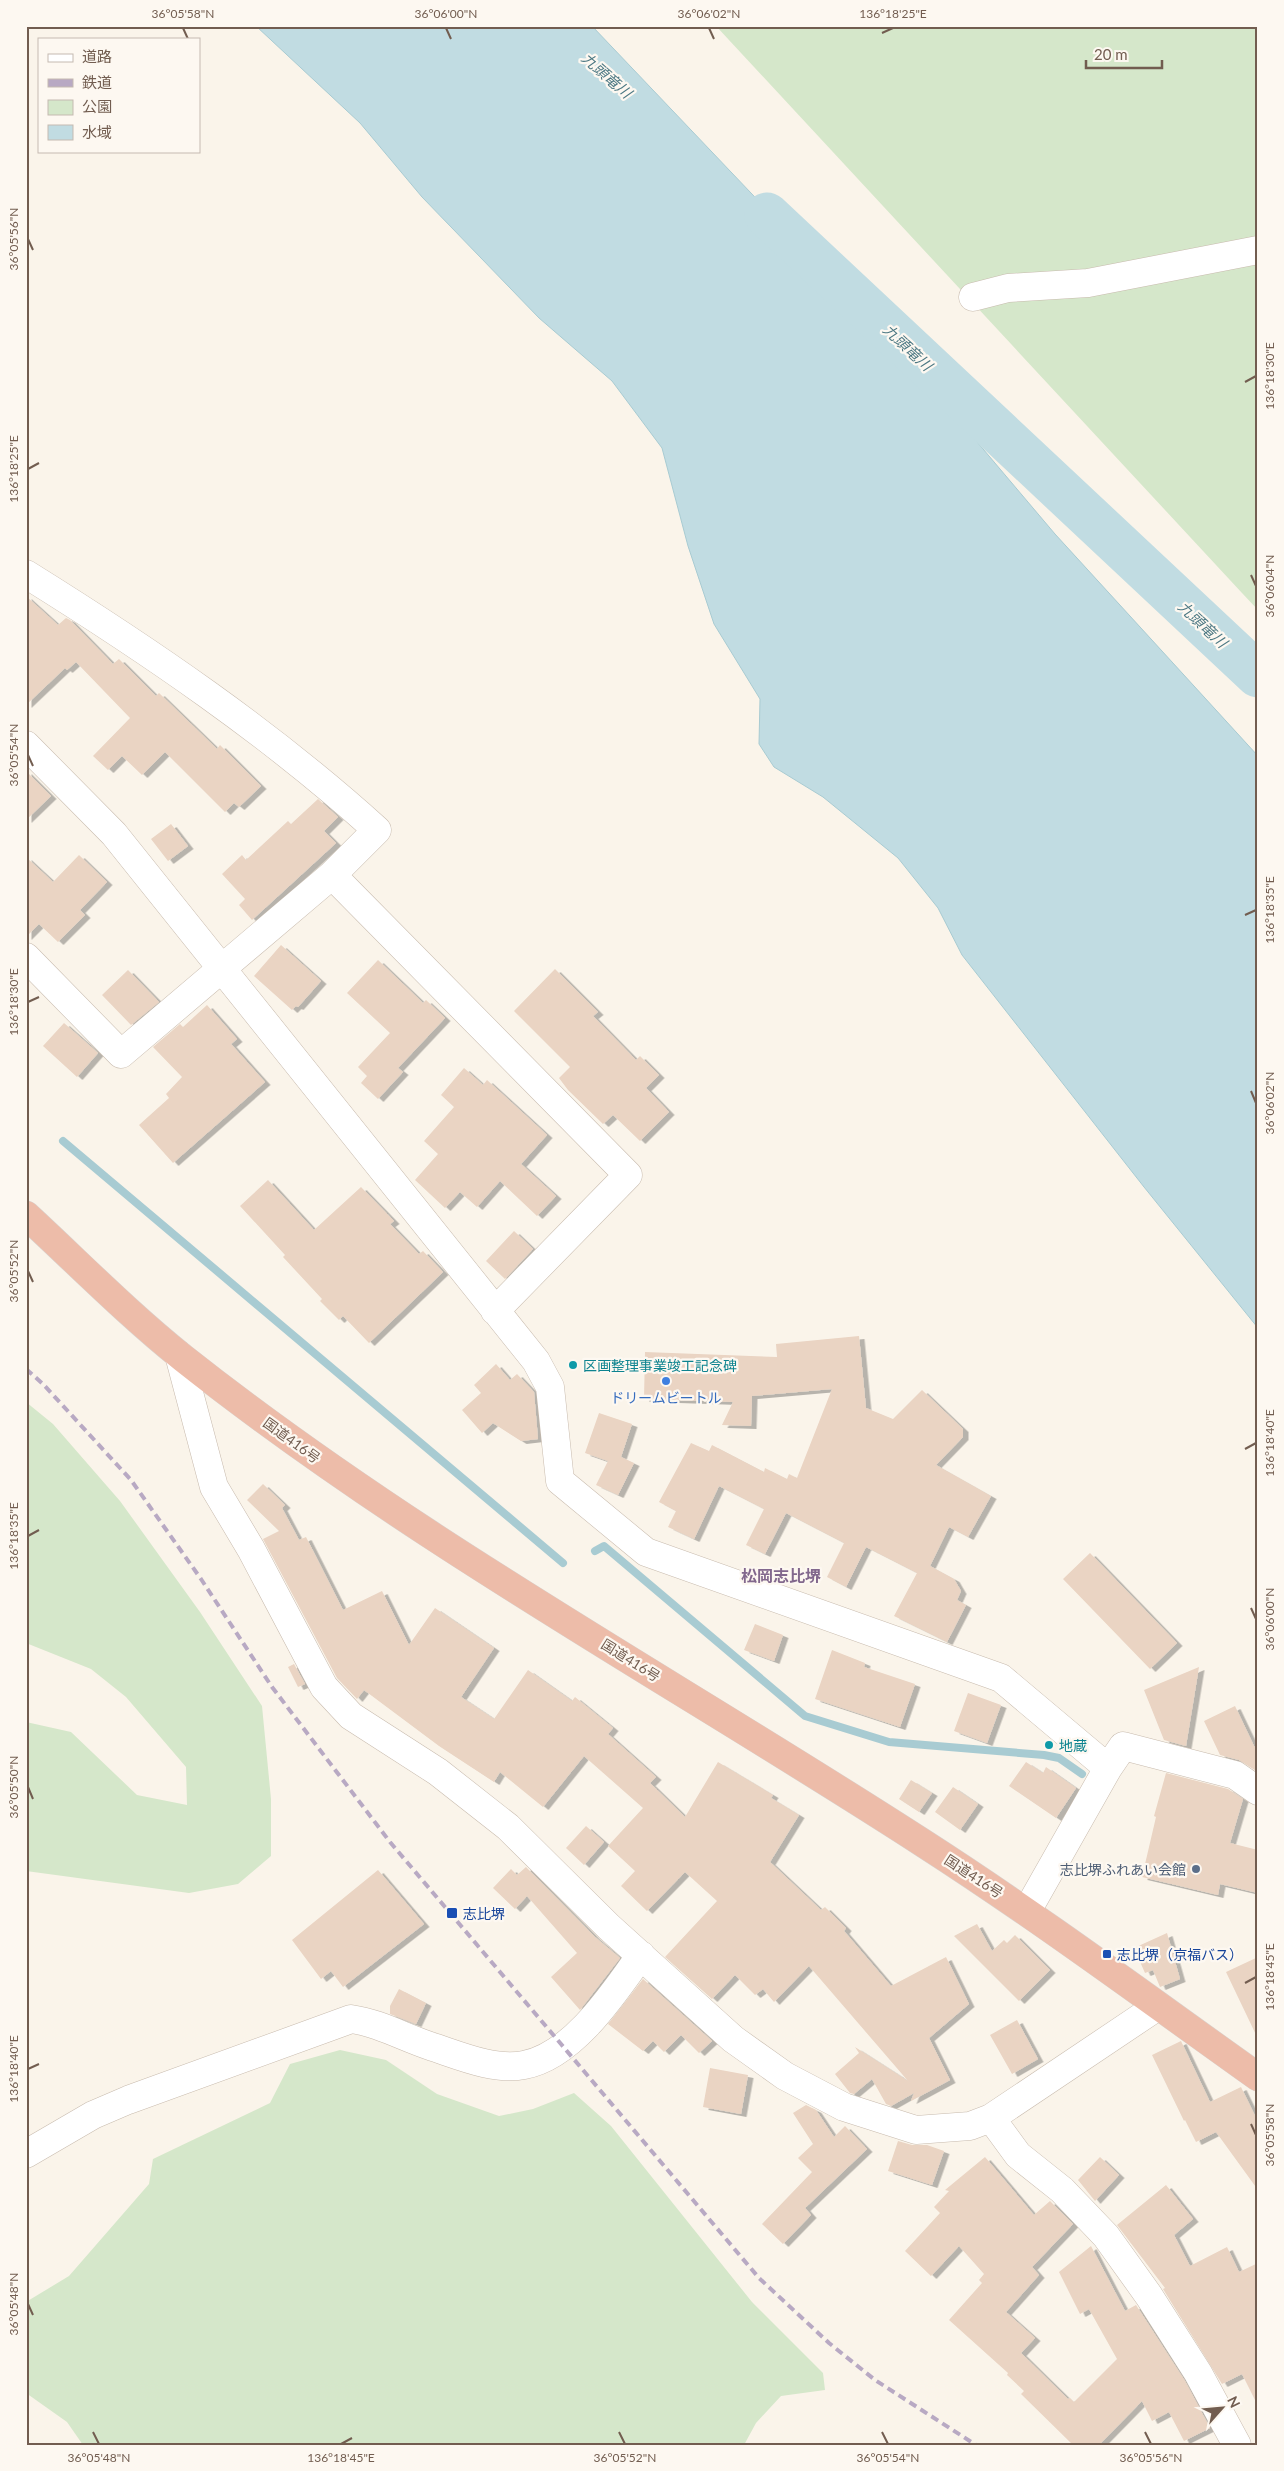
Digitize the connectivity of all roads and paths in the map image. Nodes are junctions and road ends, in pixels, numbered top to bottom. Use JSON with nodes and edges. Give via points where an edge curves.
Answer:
{"nodes":[{"id":1,"x":1258,"y":250,"type":"edge"},
{"id":2,"x":972,"y":297,"type":"dead end"},
{"id":3,"x":26,"y":574,"type":"edge"},
{"id":4,"x":26,"y":745,"type":"edge"},
{"id":5,"x":332,"y":874,"type":"junction"},
{"id":6,"x":26,"y":958,"type":"edge"},
{"id":7,"x":221,"y":969,"type":"junction"},
{"id":8,"x":26,"y":1215,"type":"edge"},
{"id":9,"x":495,"y":1311,"type":"junction"},
{"id":10,"x":179,"y":1355,"type":"junction"},
{"id":11,"x":1108,"y":1768,"type":"junction"},
{"id":12,"x":1258,"y":1791,"type":"edge"},
{"id":13,"x":1028,"y":1912,"type":"junction"},
{"id":14,"x":641,"y":1955,"type":"junction"},
{"id":15,"x":1158,"y":2006,"type":"junction"},
{"id":16,"x":1258,"y":2077,"type":"edge"},
{"id":17,"x":991,"y":2118,"type":"junction"},
{"id":18,"x":26,"y":2154,"type":"edge"},
{"id":19,"x":1237,"y":2445,"type":"edge"}],
"edges":[{"from":1,"to":2,"type":"street","via":[[1088,283],[1008,288]]},
{"from":3,"to":5,"type":"street","via":[[178,674],[323,781],[376,830]]},
{"from":4,"to":7,"type":"street","via":[[114,834]]},
{"from":5,"to":7,"type":"street"},
{"from":5,"to":9,"type":"street","via":[[628,1175]]},
{"from":6,"to":7,"type":"street","via":[[122,1054]]},
{"from":7,"to":9,"type":"street"},
{"from":8,"to":10,"type":"highway","name":"国道416号"},
{"from":9,"to":11,"type":"street","via":[[536,1361],[550,1387],[560,1481],[646,1552],[1001,1678]]},
{"from":10,"to":13,"type":"highway","name":"国道416号","via":[[298,1445],[411,1522]]},
{"from":10,"to":14,"type":"street","via":[[214,1486],[324,1687],[351,1716],[438,1772],[508,1827]]},
{"from":11,"to":12,"type":"street","via":[[1123,1746],[1235,1775]]},
{"from":11,"to":13,"type":"street"},
{"from":13,"to":15,"type":"highway","name":"国道416号"},
{"from":14,"to":17,"type":"street","via":[[733,2039],[785,2076],[844,2107],[916,2130],[970,2126]]},
{"from":14,"to":18,"type":"street","via":[[607,2003],[572,2037],[548,2057],[523,2066],[482,2062],[372,2022],[351,2019],[128,2100],[94,2115]]},
{"from":15,"to":16,"type":"highway","name":"国道416号"},
{"from":15,"to":17,"type":"street"},
{"from":17,"to":19,"type":"street","via":[[1018,2155],[1062,2190],[1106,2236],[1198,2373]]}]}
